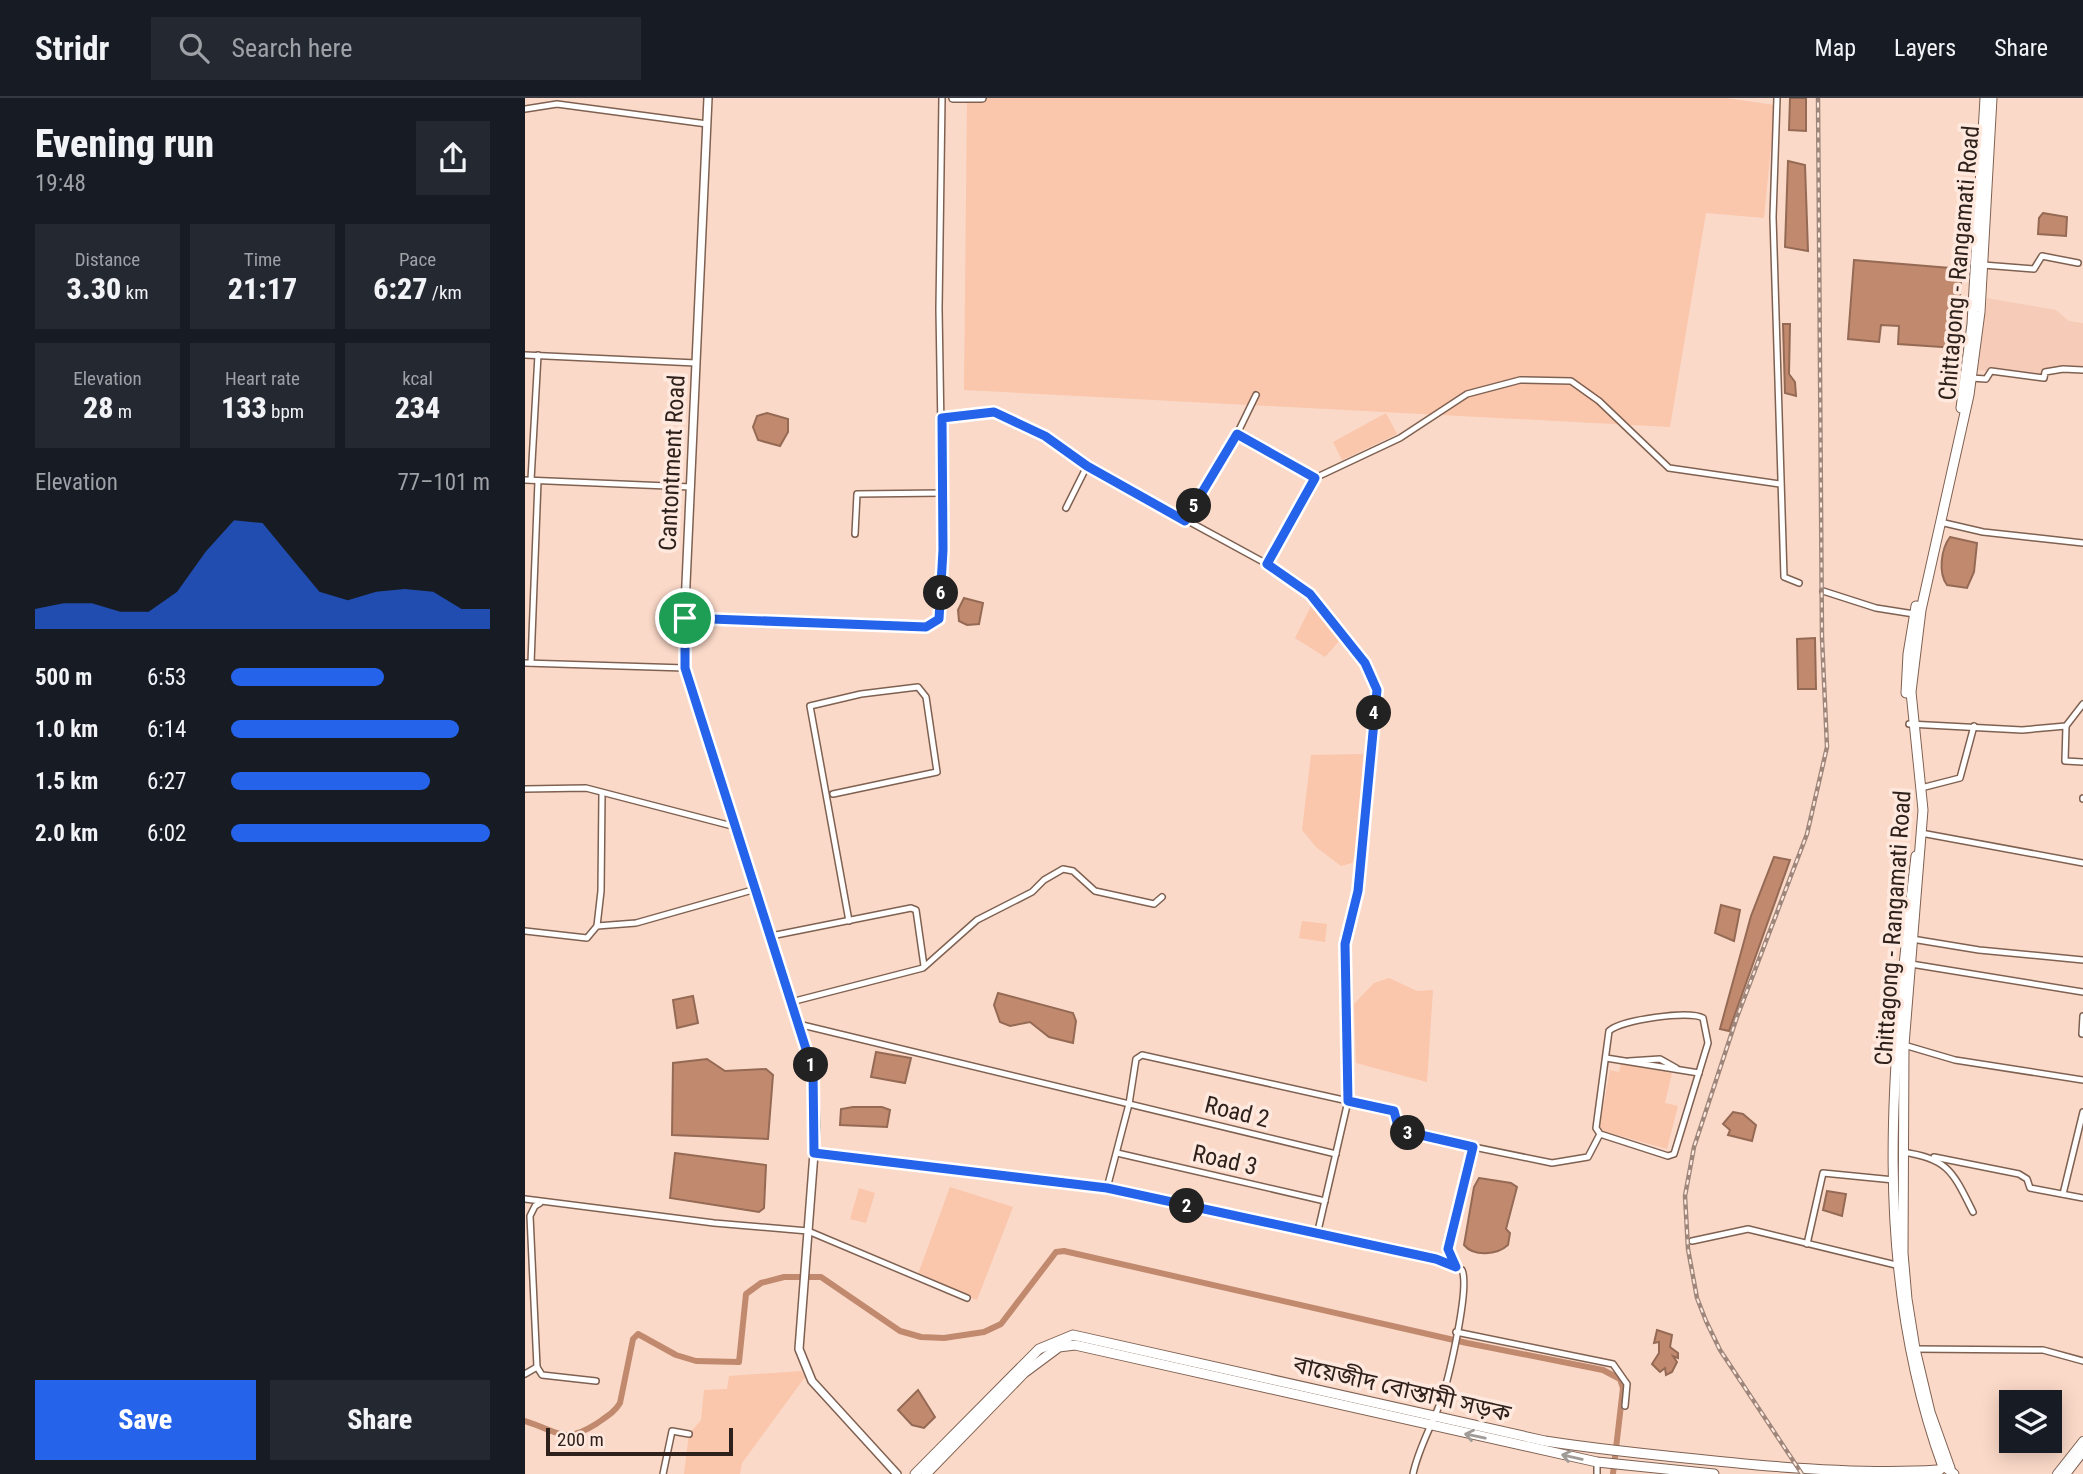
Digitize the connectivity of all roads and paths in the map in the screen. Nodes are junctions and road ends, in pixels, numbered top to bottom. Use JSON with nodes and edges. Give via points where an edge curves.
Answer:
{"nodes":[{"id":1,"x":708,"y":98,"type":"edge"},
{"id":2,"x":941,"y":98,"type":"edge"},
{"id":3,"x":953,"y":98,"type":"edge"},
{"id":4,"x":982,"y":98,"type":"edge"},
{"id":5,"x":1777,"y":98,"type":"edge"},
{"id":6,"x":1985,"y":98,"type":"edge"},
{"id":7,"x":1992,"y":98,"type":"edge"},
{"id":8,"x":525,"y":109,"type":"edge"},
{"id":9,"x":707,"y":124,"type":"junction"},
{"id":10,"x":2078,"y":263,"type":"dead end"},
{"id":11,"x":1983,"y":265,"type":"junction"},
{"id":12,"x":525,"y":355,"type":"edge"},
{"id":13,"x":538,"y":355,"type":"junction"},
{"id":14,"x":696,"y":363,"type":"junction"},
{"id":15,"x":2083,"y":370,"type":"edge"},
{"id":16,"x":1971,"y":378,"type":"junction"},
{"id":17,"x":1256,"y":396,"type":"dead end"},
{"id":18,"x":942,"y":418,"type":"junction"},
{"id":19,"x":1237,"y":434,"type":"junction"},
{"id":20,"x":1087,"y":466,"type":"junction"},
{"id":21,"x":1315,"y":478,"type":"junction"},
{"id":22,"x":531,"y":480,"type":"edge"},
{"id":23,"x":1780,"y":484,"type":"junction"},
{"id":24,"x":691,"y":487,"type":"junction"},
{"id":25,"x":943,"y":493,"type":"junction"},
{"id":26,"x":1066,"y":508,"type":"dead end"},
{"id":27,"x":1185,"y":521,"type":"junction"},
{"id":28,"x":1940,"y":523,"type":"junction"},
{"id":29,"x":855,"y":534,"type":"dead end"},
{"id":30,"x":2083,"y":543,"type":"edge"},
{"id":31,"x":1267,"y":564,"type":"junction"},
{"id":32,"x":1799,"y":583,"type":"dead end"},
{"id":33,"x":1823,"y":591,"type":"dead end"},
{"id":34,"x":1914,"y":614,"type":"junction"},
{"id":35,"x":685,"y":618,"type":"junction"},
{"id":36,"x":528,"y":663,"type":"edge"},
{"id":37,"x":685,"y":668,"type":"junction"},
{"id":38,"x":2083,"y":704,"type":"edge"},
{"id":39,"x":1911,"y":724,"type":"junction"},
{"id":40,"x":1974,"y":726,"type":"junction"},
{"id":41,"x":2066,"y":726,"type":"junction"},
{"id":42,"x":2083,"y":762,"type":"edge"},
{"id":43,"x":1920,"y":788,"type":"junction"},
{"id":44,"x":525,"y":789,"type":"edge"},
{"id":45,"x":602,"y":793,"type":"junction"},
{"id":46,"x":833,"y":794,"type":"dead end"},
{"id":47,"x":736,"y":827,"type":"junction"},
{"id":48,"x":1920,"y":833,"type":"junction"},
{"id":49,"x":2083,"y":863,"type":"edge"},
{"id":50,"x":755,"y":888,"type":"junction"},
{"id":51,"x":1162,"y":897,"type":"dead end"},
{"id":52,"x":849,"y":920,"type":"junction"},
{"id":53,"x":597,"y":926,"type":"junction"},
{"id":54,"x":525,"y":931,"type":"edge"},
{"id":55,"x":771,"y":936,"type":"junction"},
{"id":56,"x":1910,"y":939,"type":"junction"},
{"id":57,"x":2083,"y":960,"type":"edge"},
{"id":58,"x":1911,"y":964,"type":"junction"},
{"id":59,"x":923,"y":968,"type":"junction"},
{"id":60,"x":2083,"y":992,"type":"edge"},
{"id":61,"x":791,"y":1002,"type":"junction"},
{"id":62,"x":2083,"y":1016,"type":"edge"},
{"id":63,"x":798,"y":1024,"type":"junction"},
{"id":64,"x":2082,"y":1034,"type":"edge"},
{"id":65,"x":1904,"y":1045,"type":"junction"},
{"id":66,"x":1606,"y":1058,"type":"junction"},
{"id":67,"x":1699,"y":1073,"type":"junction"},
{"id":68,"x":2083,"y":1080,"type":"edge"},
{"id":69,"x":1348,"y":1101,"type":"junction"},
{"id":70,"x":1129,"y":1104,"type":"junction"},
{"id":71,"x":2083,"y":1112,"type":"edge"},
{"id":72,"x":1600,"y":1134,"type":"junction"},
{"id":73,"x":1473,"y":1147,"type":"junction"},
{"id":74,"x":1902,"y":1152,"type":"junction"},
{"id":75,"x":814,"y":1153,"type":"junction"},
{"id":76,"x":1117,"y":1153,"type":"junction"},
{"id":77,"x":1336,"y":1154,"type":"junction"},
{"id":78,"x":1934,"y":1157,"type":"junction"},
{"id":79,"x":1894,"y":1180,"type":"junction"},
{"id":80,"x":1107,"y":1188,"type":"junction"},
{"id":81,"x":2063,"y":1194,"type":"junction"},
{"id":82,"x":2083,"y":1198,"type":"edge"},
{"id":83,"x":525,"y":1199,"type":"edge"},
{"id":84,"x":1325,"y":1201,"type":"junction"},
{"id":85,"x":543,"y":1202,"type":"junction"},
{"id":86,"x":1973,"y":1212,"type":"dead end"},
{"id":87,"x":808,"y":1231,"type":"junction"},
{"id":88,"x":1317,"y":1235,"type":"junction"},
{"id":89,"x":1692,"y":1241,"type":"dead end"},
{"id":90,"x":1807,"y":1244,"type":"junction"},
{"id":91,"x":1896,"y":1265,"type":"junction"},
{"id":92,"x":1456,"y":1267,"type":"junction"},
{"id":93,"x":967,"y":1298,"type":"dead end"},
{"id":94,"x":1456,"y":1334,"type":"junction"},
{"id":95,"x":1915,"y":1349,"type":"junction"},
{"id":96,"x":2083,"y":1361,"type":"edge"},
{"id":97,"x":537,"y":1367,"type":"junction"},
{"id":98,"x":525,"y":1374,"type":"edge"},
{"id":99,"x":596,"y":1381,"type":"dead end"},
{"id":100,"x":1625,"y":1406,"type":"dead end"},
{"id":101,"x":1433,"y":1416,"type":"junction"},
{"id":102,"x":1428,"y":1425,"type":"junction"},
{"id":103,"x":689,"y":1434,"type":"dead end"},
{"id":104,"x":2083,"y":1441,"type":"edge"},
{"id":105,"x":2083,"y":1452,"type":"edge"},
{"id":106,"x":1599,"y":1463,"type":"junction"},
{"id":107,"x":1944,"y":1471,"type":"edge"},
{"id":108,"x":663,"y":1474,"type":"edge"},
{"id":109,"x":897,"y":1474,"type":"edge"},
{"id":110,"x":915,"y":1474,"type":"edge"},
{"id":111,"x":926,"y":1474,"type":"edge"},
{"id":112,"x":1413,"y":1474,"type":"edge"},
{"id":113,"x":1597,"y":1474,"type":"edge"},
{"id":114,"x":1714,"y":1474,"type":"edge"},
{"id":115,"x":2057,"y":1474,"type":"edge"},
{"id":116,"x":2067,"y":1474,"type":"edge"}],
"edges":[{"from":1,"to":9,"type":"street","name":"Cantontment Road"},
{"from":2,"to":18,"type":"street"},
{"from":3,"to":4,"type":"street"},
{"from":5,"to":23,"type":"street","via":[[1773,217]]},
{"from":6,"to":34,"type":"main road","name":"Chittagong - Rangamati Road","via":[[1972,324],[1958,427]]},
{"from":7,"to":11,"type":"main road","name":"Chittagong - Rangamati Road"},
{"from":8,"to":9,"type":"street","via":[[557,104]]},
{"from":9,"to":14,"type":"street","name":"Cantontment Road"},
{"from":10,"to":11,"type":"street","via":[[2042,256],[2034,269]]},
{"from":11,"to":16,"type":"main road","name":"Chittagong - Rangamati Road"},
{"from":12,"to":13,"type":"street"},
{"from":13,"to":14,"type":"street"},
{"from":13,"to":22,"type":"street"},
{"from":14,"to":24,"type":"street","name":"Cantontment Road"},
{"from":15,"to":16,"type":"street","via":[[2045,372],[2044,378],[1991,371],[1986,379]]},
{"from":16,"to":28,"type":"main road","name":"Chittagong - Rangamati Road"},
{"from":17,"to":19,"type":"street"},
{"from":18,"to":20,"type":"street","via":[[994,412],[1045,436]]},
{"from":18,"to":25,"type":"street"},
{"from":19,"to":21,"type":"street"},
{"from":19,"to":27,"type":"street"},
{"from":20,"to":26,"type":"street"},
{"from":20,"to":27,"type":"street"},
{"from":21,"to":23,"type":"street","via":[[1400,438],[1467,394],[1540,378],[1571,381],[1599,401],[1669,468]]},
{"from":21,"to":31,"type":"street"},
{"from":22,"to":24,"type":"street"},
{"from":22,"to":36,"type":"street"},
{"from":23,"to":32,"type":"street","via":[[1784,577]]},
{"from":24,"to":35,"type":"street","name":"Cantontment Road"},
{"from":25,"to":29,"type":"street","via":[[857,494]]},
{"from":25,"to":35,"type":"street","via":[[939,619],[926,627]]},
{"from":27,"to":31,"type":"street"},
{"from":28,"to":30,"type":"street"},
{"from":28,"to":39,"type":"main road","name":"Chittagong - Rangamati Road","via":[[1916,640]]},
{"from":31,"to":69,"type":"street","via":[[1310,594],[1365,663],[1377,690],[1360,880],[1345,944]]},
{"from":33,"to":34,"type":"street"},
{"from":34,"to":39,"type":"main road","name":"Chittagong - Rangamati Road","via":[[1906,677]]},
{"from":35,"to":37,"type":"street","name":"Cantontment Road"},
{"from":36,"to":37,"type":"street"},
{"from":37,"to":47,"type":"street","name":"Cantontment Road"},
{"from":38,"to":41,"type":"street"},
{"from":39,"to":40,"type":"street"},
{"from":39,"to":43,"type":"main road","name":"Chittagong - Rangamati Road"},
{"from":40,"to":41,"type":"street","via":[[2022,730]]},
{"from":40,"to":43,"type":"street","via":[[1960,778]]},
{"from":41,"to":42,"type":"street","via":[[2065,761]]},
{"from":43,"to":48,"type":"main road","name":"Chittagong - Rangamati Road"},
{"from":44,"to":45,"type":"street","via":[[586,788]]},
{"from":45,"to":47,"type":"street"},
{"from":45,"to":53,"type":"street"},
{"from":46,"to":52,"type":"street","via":[[937,772],[926,697],[918,687],[810,706]]},
{"from":47,"to":50,"type":"street","name":"Cantontment Road"},
{"from":48,"to":49,"type":"street"},
{"from":48,"to":56,"type":"main road","name":"Chittagong - Rangamati Road"},
{"from":50,"to":53,"type":"street","via":[[636,923]]},
{"from":50,"to":55,"type":"street","name":"Cantontment Road"},
{"from":51,"to":59,"type":"street","via":[[1154,904],[1095,891],[1073,871],[1063,869],[1032,892],[971,924]]},
{"from":52,"to":55,"type":"street"},
{"from":52,"to":59,"type":"street","via":[[916,910]]},
{"from":53,"to":54,"type":"street","via":[[587,939]]},
{"from":55,"to":61,"type":"street","name":"Cantontment Road"},
{"from":56,"to":57,"type":"street"},
{"from":56,"to":58,"type":"main road","name":"Chittagong - Rangamati Road"},
{"from":56,"to":79,"type":"main road","name":"Chittagong - Rangamati Road","via":[[1896,1048]]},
{"from":58,"to":60,"type":"street"},
{"from":58,"to":65,"type":"main road","name":"Chittagong - Rangamati Road"},
{"from":59,"to":61,"type":"street"},
{"from":61,"to":63,"type":"street","name":"Cantontment Road"},
{"from":62,"to":64,"type":"street"},
{"from":63,"to":70,"type":"street","name":"Road 2"},
{"from":63,"to":75,"type":"street","name":"Cantontment Road","via":[[813,1071]]},
{"from":65,"to":68,"type":"street","via":[[1955,1060]]},
{"from":65,"to":74,"type":"main road","name":"Chittagong - Rangamati Road"},
{"from":66,"to":67,"type":"street"},
{"from":66,"to":67,"type":"street","via":[[1609,1031],[1616,1025],[1694,1014],[1703,1018],[1709,1035]]},
{"from":66,"to":72,"type":"street","via":[[1596,1128]]},
{"from":67,"to":72,"type":"street","via":[[1674,1154]]},
{"from":69,"to":70,"type":"street","via":[[1142,1055],[1136,1059]]},
{"from":69,"to":73,"type":"street","via":[[1394,1111],[1399,1130]]},
{"from":69,"to":77,"type":"street"},
{"from":70,"to":76,"type":"street"},
{"from":70,"to":77,"type":"street","name":"Road 2"},
{"from":71,"to":81,"type":"street"},
{"from":72,"to":73,"type":"street","via":[[1588,1157],[1559,1163]]},
{"from":73,"to":92,"type":"street","via":[[1448,1249]]},
{"from":74,"to":78,"type":"street"},
{"from":74,"to":95,"type":"main road","name":"Chittagong - Rangamati Road","via":[[1903,1253]]},
{"from":75,"to":80,"type":"street"},
{"from":75,"to":87,"type":"street","name":"Cantontment Road"},
{"from":76,"to":80,"type":"street"},
{"from":76,"to":84,"type":"street","name":"Road 3"},
{"from":77,"to":84,"type":"street"},
{"from":78,"to":81,"type":"street","via":[[2019,1174],[2029,1188]]},
{"from":78,"to":86,"type":"street","via":[[1957,1179]]},
{"from":79,"to":90,"type":"street","via":[[1823,1173]]},
{"from":79,"to":91,"type":"main road","name":"Chittagong - Rangamati Road"},
{"from":80,"to":88,"type":"street"},
{"from":81,"to":82,"type":"street"},
{"from":83,"to":85,"type":"street"},
{"from":84,"to":88,"type":"street"},
{"from":85,"to":87,"type":"street"},
{"from":85,"to":97,"type":"street","via":[[530,1216]]},
{"from":87,"to":93,"type":"street"},
{"from":87,"to":109,"type":"street","name":"Cantontment Road","via":[[799,1349],[804,1364],[812,1381]]},
{"from":88,"to":92,"type":"street"},
{"from":89,"to":90,"type":"street","via":[[1748,1229]]},
{"from":90,"to":91,"type":"street"},
{"from":91,"to":107,"type":"main road","name":"Chittagong - Rangamati Road","via":[[1908,1353]]},
{"from":92,"to":94,"type":"street","via":[[1465,1278]]},
{"from":94,"to":100,"type":"street","via":[[1613,1364],[1627,1384]]},
{"from":94,"to":101,"type":"street"},
{"from":95,"to":96,"type":"street","via":[[2043,1350]]},
{"from":95,"to":107,"type":"main road","name":"Chittagong - Rangamati Road"},
{"from":97,"to":98,"type":"street"},
{"from":97,"to":99,"type":"street","via":[[544,1376]]},
{"from":101,"to":102,"type":"street"},
{"from":101,"to":107,"type":"main road","name":"বায়েজীদ বোস্তামী সড়ক","via":[[1605,1451],[1847,1474]]},
{"from":101,"to":110,"type":"main road","name":"বায়েজীদ বোস্তামী সড়ক","via":[[1073,1335],[1039,1349]]},
{"from":106,"to":102,"type":"main road","name":"বায়েজীদ বোস্তামী সড়ক","one_way":true},
{"from":102,"to":111,"type":"main road","name":"বায়েজীদ বোস্তামী সড়ক","via":[[1075,1345],[1059,1347],[1024,1373]]},
{"from":102,"to":112,"type":"street"},
{"from":103,"to":108,"type":"street","via":[[672,1431]]},
{"from":104,"to":115,"type":"main road"},
{"from":105,"to":116,"type":"main road"},
{"from":106,"to":113,"type":"street"},
{"from":106,"to":114,"type":"main road","name":"বায়েজীদ বোস্তামী সড়ক"}]}
